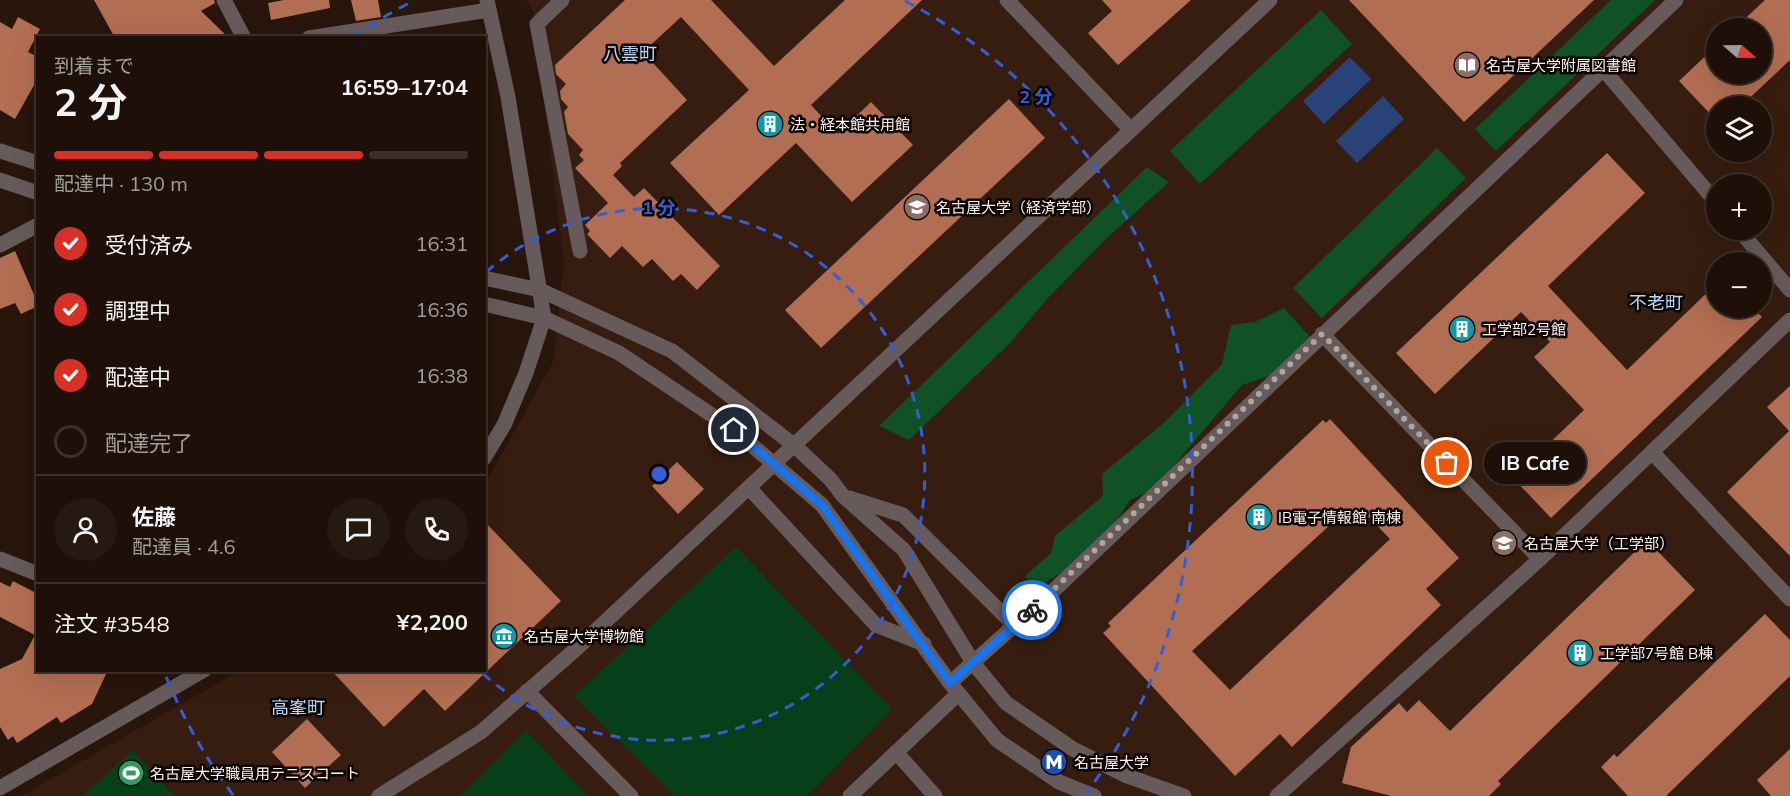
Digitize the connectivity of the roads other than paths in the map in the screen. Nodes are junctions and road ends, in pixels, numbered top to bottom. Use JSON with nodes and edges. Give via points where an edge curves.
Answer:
{"nodes":[{"id":1,"x":224,"y":0,"type":"edge"},
{"id":2,"x":562,"y":0,"type":"edge"},
{"id":3,"x":1007,"y":0,"type":"edge"},
{"id":4,"x":1270,"y":0,"type":"edge"},
{"id":5,"x":1676,"y":0,"type":"edge"},
{"id":6,"x":488,"y":5,"type":"edge"},
{"id":7,"x":243,"y":36,"type":"edge"},
{"id":8,"x":320,"y":36,"type":"edge"},
{"id":9,"x":1603,"y":69,"type":"junction"},
{"id":10,"x":1131,"y":130,"type":"junction"},
{"id":11,"x":0,"y":151,"type":"edge"},
{"id":12,"x":36,"y":162,"type":"edge"},
{"id":13,"x":0,"y":180,"type":"edge"},
{"id":14,"x":1706,"y":190,"type":"edge"},
{"id":15,"x":36,"y":192,"type":"edge"},
{"id":16,"x":36,"y":226,"type":"edge"},
{"id":17,"x":1748,"y":240,"type":"edge"},
{"id":18,"x":0,"y":245,"type":"edge"},
{"id":19,"x":580,"y":251,"type":"dead end"},
{"id":20,"x":486,"y":278,"type":"edge"},
{"id":21,"x":540,"y":290,"type":"junction"},
{"id":22,"x":1790,"y":290,"type":"edge"},
{"id":23,"x":486,"y":304,"type":"edge"},
{"id":24,"x":544,"y":318,"type":"junction"},
{"id":25,"x":1790,"y":320,"type":"edge"},
{"id":26,"x":1322,"y":334,"type":"junction"},
{"id":27,"x":795,"y":446,"type":"junction"},
{"id":28,"x":1652,"y":452,"type":"junction"},
{"id":29,"x":486,"y":454,"type":"edge"},
{"id":30,"x":774,"y":467,"type":"junction"},
{"id":31,"x":750,"y":489,"type":"junction"},
{"id":32,"x":843,"y":496,"type":"junction"},
{"id":33,"x":0,"y":559,"type":"edge"},
{"id":34,"x":1540,"y":559,"type":"junction"},
{"id":35,"x":36,"y":573,"type":"edge"},
{"id":36,"x":1790,"y":599,"type":"edge"},
{"id":37,"x":1014,"y":625,"type":"junction"},
{"id":38,"x":924,"y":645,"type":"junction"},
{"id":39,"x":974,"y":664,"type":"junction"},
{"id":40,"x":201,"y":672,"type":"edge"},
{"id":41,"x":954,"y":688,"type":"junction"},
{"id":42,"x":527,"y":691,"type":"junction"},
{"id":43,"x":896,"y":752,"type":"junction"},
{"id":44,"x":0,"y":788,"type":"edge"},
{"id":45,"x":379,"y":796,"type":"edge"},
{"id":46,"x":631,"y":796,"type":"edge"},
{"id":47,"x":850,"y":796,"type":"edge"},
{"id":48,"x":935,"y":796,"type":"edge"},
{"id":49,"x":1094,"y":796,"type":"edge"},
{"id":50,"x":1184,"y":796,"type":"edge"},
{"id":51,"x":1277,"y":796,"type":"edge"}],
"edges":[{"from":1,"to":7,"type":"street"},
{"from":2,"to":19,"type":"street","via":[[537,24]]},
{"from":3,"to":10,"type":"street"},
{"from":4,"to":10,"type":"street"},
{"from":5,"to":9,"type":"street"},
{"from":6,"to":8,"type":"street"},
{"from":6,"to":21,"type":"street"},
{"from":9,"to":14,"type":"street"},
{"from":9,"to":26,"type":"street"},
{"from":10,"to":27,"type":"street"},
{"from":11,"to":12,"type":"street"},
{"from":13,"to":15,"type":"street"},
{"from":16,"to":18,"type":"street"},
{"from":17,"to":22,"type":"street"},
{"from":20,"to":21,"type":"street"},
{"from":21,"to":24,"type":"street"},
{"from":21,"to":27,"type":"street","via":[[672,351]]},
{"from":23,"to":24,"type":"street"},
{"from":24,"to":29,"type":"street","via":[[508,415]]},
{"from":24,"to":30,"type":"street","via":[[619,353],[734,430]]},
{"from":25,"to":28,"type":"street"},
{"from":26,"to":34,"type":"street"},
{"from":26,"to":37,"type":"street"},
{"from":27,"to":30,"type":"street"},
{"from":27,"to":32,"type":"street"},
{"from":28,"to":34,"type":"street"},
{"from":28,"to":36,"type":"street"},
{"from":30,"to":31,"type":"street"},
{"from":30,"to":38,"type":"street","via":[[822,505]]},
{"from":31,"to":38,"type":"street","via":[[876,625]]},
{"from":31,"to":42,"type":"street"},
{"from":32,"to":37,"type":"street","via":[[903,515]]},
{"from":32,"to":39,"type":"street","via":[[904,550]]},
{"from":33,"to":35,"type":"street"},
{"from":34,"to":51,"type":"street"},
{"from":37,"to":39,"type":"street"},
{"from":38,"to":41,"type":"street"},
{"from":39,"to":41,"type":"street"},
{"from":39,"to":50,"type":"street","via":[[1006,703],[1073,749],[1127,776]]},
{"from":40,"to":44,"type":"street"},
{"from":41,"to":43,"type":"street"},
{"from":41,"to":49,"type":"street","via":[[997,740],[1059,782]]},
{"from":42,"to":45,"type":"street","via":[[481,732]]},
{"from":42,"to":46,"type":"street"},
{"from":43,"to":47,"type":"street"},
{"from":43,"to":48,"type":"street"}]}
